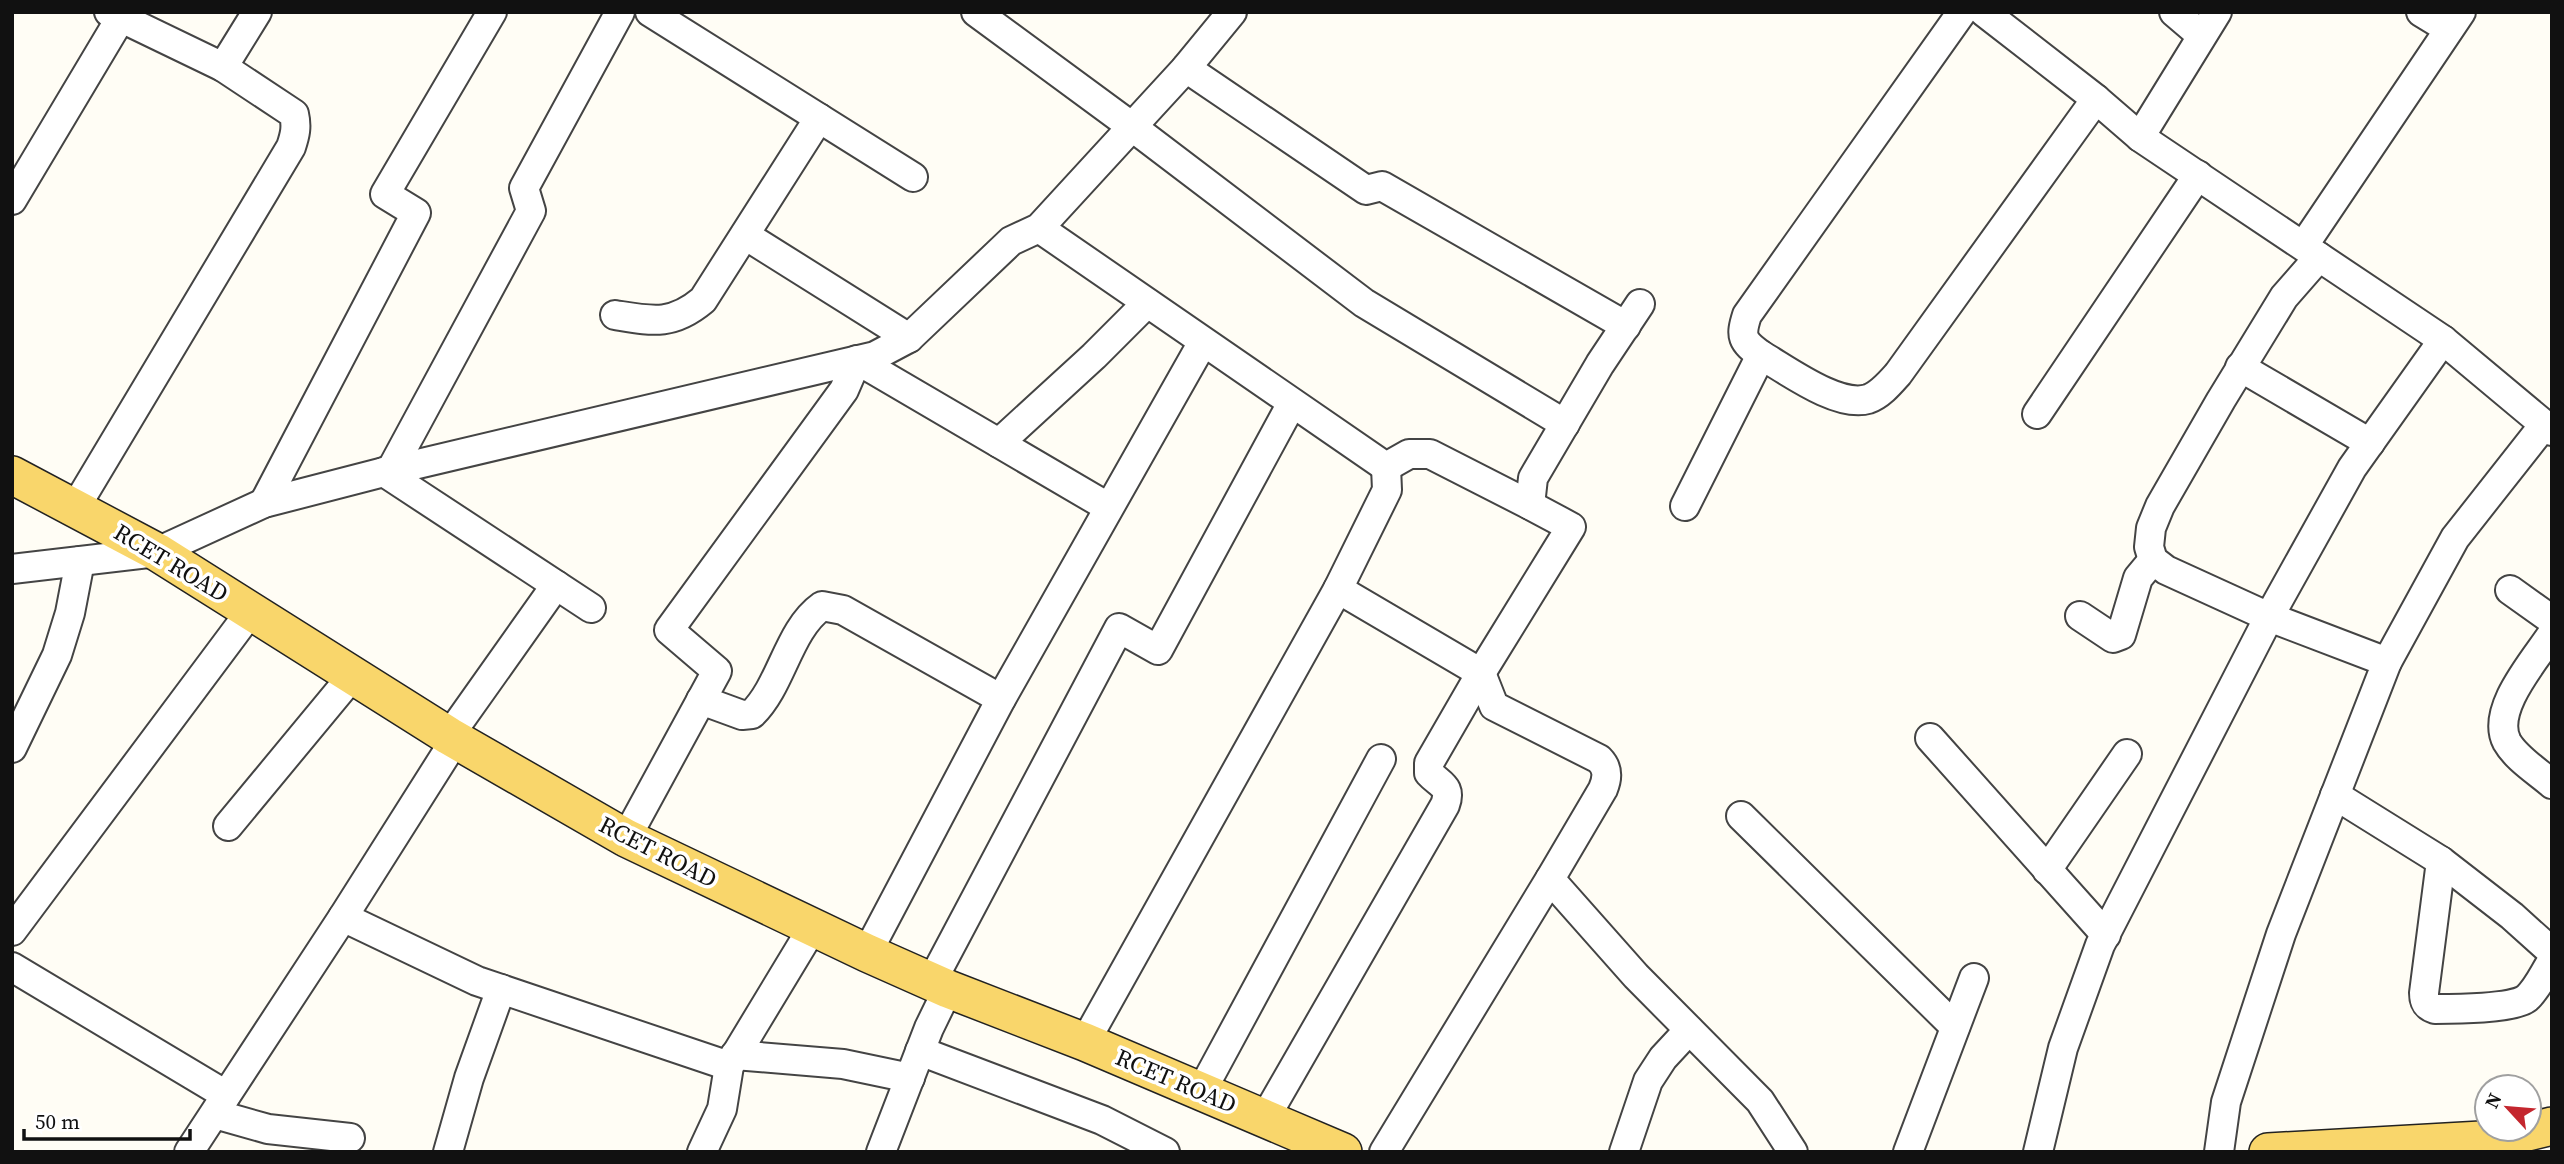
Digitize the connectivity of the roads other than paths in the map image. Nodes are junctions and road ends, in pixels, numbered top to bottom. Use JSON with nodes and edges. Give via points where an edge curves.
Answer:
{"nodes":[{"id":1,"x":257,"y":12,"type":"edge"},
{"id":2,"x":492,"y":12,"type":"edge"},
{"id":3,"x":620,"y":12,"type":"edge"},
{"id":4,"x":650,"y":12,"type":"edge"},
{"id":5,"x":976,"y":12,"type":"edge"},
{"id":6,"x":1233,"y":12,"type":"edge"},
{"id":7,"x":1962,"y":12,"type":"edge"},
{"id":8,"x":1984,"y":12,"type":"edge"},
{"id":9,"x":2174,"y":12,"type":"edge"},
{"id":10,"x":2421,"y":12,"type":"edge"},
{"id":11,"x":114,"y":16,"type":"edge"},
{"id":12,"x":2455,"y":21,"type":"edge"},
{"id":13,"x":2209,"y":24,"type":"edge"},
{"id":14,"x":223,"y":67,"type":"junction"},
{"id":15,"x":1186,"y":68,"type":"junction"},
{"id":16,"x":2095,"y":99,"type":"junction"},
{"id":17,"x":819,"y":118,"type":"junction"},
{"id":18,"x":1131,"y":126,"type":"junction"},
{"id":19,"x":2140,"y":137,"type":"junction"},
{"id":20,"x":2198,"y":176,"type":"junction"},
{"id":21,"x":913,"y":177,"type":"dead end"},
{"id":22,"x":12,"y":200,"type":"edge"},
{"id":23,"x":1039,"y":228,"type":"junction"},
{"id":24,"x":745,"y":235,"type":"junction"},
{"id":25,"x":2311,"y":251,"type":"junction"},
{"id":26,"x":1147,"y":303,"type":"junction"},
{"id":27,"x":615,"y":315,"type":"dead end"},
{"id":28,"x":909,"y":338,"type":"junction"},
{"id":29,"x":2443,"y":340,"type":"junction"},
{"id":30,"x":1203,"y":342,"type":"junction"},
{"id":31,"x":1761,"y":355,"type":"junction"},
{"id":32,"x":857,"y":360,"type":"junction"},
{"id":33,"x":2240,"y":368,"type":"junction"},
{"id":34,"x":1292,"y":403,"type":"junction"},
{"id":35,"x":2037,"y":414,"type":"dead end"},
{"id":36,"x":1565,"y":424,"type":"junction"},
{"id":37,"x":2548,"y":428,"type":"edge"},
{"id":38,"x":999,"y":443,"type":"junction"},
{"id":39,"x":2370,"y":443,"type":"junction"},
{"id":40,"x":1385,"y":467,"type":"junction"},
{"id":41,"x":388,"y":471,"type":"junction"},
{"id":42,"x":12,"y":475,"type":"edge"},
{"id":43,"x":264,"y":503,"type":"junction"},
{"id":44,"x":1530,"y":505,"type":"junction"},
{"id":45,"x":1685,"y":506,"type":"dead end"},
{"id":46,"x":1108,"y":507,"type":"junction"},
{"id":47,"x":75,"y":508,"type":"junction"},
{"id":48,"x":157,"y":552,"type":"junction"},
{"id":49,"x":2152,"y":560,"type":"junction"},
{"id":50,"x":80,"y":561,"type":"junction"},
{"id":51,"x":12,"y":569,"type":"edge"},
{"id":52,"x":556,"y":585,"type":"junction"},
{"id":53,"x":1338,"y":589,"type":"junction"},
{"id":54,"x":2510,"y":590,"type":"dead end"},
{"id":55,"x":591,"y":608,"type":"dead end"},
{"id":56,"x":251,"y":611,"type":"junction"},
{"id":57,"x":2080,"y":616,"type":"dead end"},
{"id":58,"x":2269,"y":617,"type":"junction"},
{"id":59,"x":2552,"y":620,"type":"edge"},
{"id":60,"x":2552,"y":634,"type":"edge"},
{"id":61,"x":2387,"y":662,"type":"junction"},
{"id":62,"x":1481,"y":673,"type":"junction"},
{"id":63,"x":353,"y":675,"type":"junction"},
{"id":64,"x":1001,"y":699,"type":"junction"},
{"id":65,"x":701,"y":700,"type":"junction"},
{"id":66,"x":452,"y":738,"type":"junction"},
{"id":67,"x":1930,"y":738,"type":"dead end"},
{"id":68,"x":12,"y":748,"type":"edge"},
{"id":69,"x":2127,"y":754,"type":"dead end"},
{"id":70,"x":1381,"y":759,"type":"dead end"},
{"id":71,"x":2552,"y":784,"type":"edge"},
{"id":72,"x":2335,"y":795,"type":"junction"},
{"id":73,"x":1741,"y":816,"type":"dead end"},
{"id":74,"x":228,"y":826,"type":"dead end"},
{"id":75,"x":626,"y":838,"type":"junction"},
{"id":76,"x":2441,"y":861,"type":"junction"},
{"id":77,"x":2047,"y":870,"type":"junction"},
{"id":78,"x":1550,"y":879,"type":"junction"},
{"id":79,"x":343,"y":917,"type":"junction"},
{"id":80,"x":813,"y":927,"type":"junction"},
{"id":81,"x":12,"y":931,"type":"edge"},
{"id":82,"x":2106,"y":935,"type":"junction"},
{"id":83,"x":2552,"y":952,"type":"edge"},
{"id":84,"x":867,"y":953,"type":"junction"},
{"id":85,"x":2552,"y":961,"type":"edge"},
{"id":86,"x":12,"y":967,"type":"edge"},
{"id":87,"x":1974,"y":978,"type":"dead end"},
{"id":88,"x":940,"y":985,"type":"junction"},
{"id":89,"x":501,"y":989,"type":"junction"},
{"id":90,"x":1955,"y":1027,"type":"junction"},
{"id":91,"x":1689,"y":1030,"type":"junction"},
{"id":92,"x":1085,"y":1042,"type":"junction"},
{"id":93,"x":920,"y":1051,"type":"junction"},
{"id":94,"x":732,"y":1060,"type":"junction"},
{"id":95,"x":910,"y":1078,"type":"junction"},
{"id":96,"x":1201,"y":1092,"type":"junction"},
{"id":97,"x":221,"y":1104,"type":"junction"},
{"id":98,"x":1265,"y":1118,"type":"junction"},
{"id":99,"x":2552,"y":1126,"type":"edge"},
{"id":100,"x":350,"y":1138,"type":"dead end"},
{"id":101,"x":2443,"y":1147,"type":"edge"},
{"id":102,"x":188,"y":1152,"type":"edge"},
{"id":103,"x":448,"y":1152,"type":"edge"},
{"id":104,"x":702,"y":1152,"type":"edge"},
{"id":105,"x":881,"y":1152,"type":"edge"},
{"id":106,"x":1165,"y":1152,"type":"edge"},
{"id":107,"x":1343,"y":1152,"type":"edge"},
{"id":108,"x":1384,"y":1152,"type":"edge"},
{"id":109,"x":1623,"y":1152,"type":"edge"},
{"id":110,"x":1793,"y":1152,"type":"edge"},
{"id":111,"x":1908,"y":1152,"type":"edge"},
{"id":112,"x":2038,"y":1152,"type":"edge"},
{"id":113,"x":2218,"y":1152,"type":"edge"},
{"id":114,"x":2268,"y":1152,"type":"edge"}],
"edges":[{"from":1,"to":14,"type":"street"},
{"from":2,"to":43,"type":"street","via":[[385,194],[416,213]]},
{"from":3,"to":41,"type":"street","via":[[524,188],[531,211]]},
{"from":4,"to":17,"type":"street"},
{"from":5,"to":18,"type":"street"},
{"from":6,"to":15,"type":"street"},
{"from":7,"to":31,"type":"street","via":[[1747,315],[1743,338]]},
{"from":8,"to":16,"type":"street"},
{"from":9,"to":13,"type":"street"},
{"from":10,"to":12,"type":"street"},
{"from":11,"to":14,"type":"street"},
{"from":11,"to":22,"type":"street"},
{"from":12,"to":25,"type":"street"},
{"from":13,"to":19,"type":"street"},
{"from":14,"to":47,"type":"street","via":[[294,114],[297,125],[291,147]]},
{"from":15,"to":18,"type":"street"},
{"from":15,"to":36,"type":"street","via":[[1366,190],[1382,186],[1633,315]]},
{"from":16,"to":19,"type":"street"},
{"from":16,"to":31,"type":"street","via":[[1885,388],[1868,399],[1830,395]]},
{"from":17,"to":21,"type":"street"},
{"from":17,"to":24,"type":"street"},
{"from":18,"to":23,"type":"street"},
{"from":18,"to":36,"type":"street","via":[[1364,303]]},
{"from":19,"to":20,"type":"street"},
{"from":20,"to":25,"type":"street"},
{"from":20,"to":35,"type":"street"},
{"from":23,"to":26,"type":"street"},
{"from":23,"to":28,"type":"street","via":[[1011,241]]},
{"from":24,"to":27,"type":"street","via":[[703,300],[688,312],[670,320],[651,321]]},
{"from":24,"to":28,"type":"street"},
{"from":25,"to":29,"type":"street"},
{"from":25,"to":33,"type":"street"},
{"from":26,"to":30,"type":"street"},
{"from":26,"to":38,"type":"street"},
{"from":28,"to":32,"type":"street"},
{"from":29,"to":37,"type":"street"},
{"from":29,"to":39,"type":"street"},
{"from":30,"to":34,"type":"street"},
{"from":30,"to":46,"type":"street"},
{"from":31,"to":45,"type":"street"},
{"from":32,"to":38,"type":"street"},
{"from":32,"to":41,"type":"street"},
{"from":32,"to":65,"type":"street","via":[[844,390],[669,630],[718,671]]},
{"from":33,"to":39,"type":"street"},
{"from":33,"to":49,"type":"street","via":[[2160,506],[2151,528]]},
{"from":34,"to":40,"type":"street"},
{"from":34,"to":88,"type":"street","via":[[1158,650],[1119,628]]},
{"from":36,"to":44,"type":"street","via":[[1533,478]]},
{"from":37,"to":61,"type":"street","via":[[2455,538]]},
{"from":38,"to":46,"type":"street"},
{"from":39,"to":58,"type":"street"},
{"from":40,"to":44,"type":"street","via":[[1409,454],[1430,454]]},
{"from":40,"to":53,"type":"street","via":[[1387,490]]},
{"from":41,"to":43,"type":"street"},
{"from":41,"to":52,"type":"street"},
{"from":42,"to":47,"type":"main road","name":"RCET ROAD"},
{"from":43,"to":48,"type":"street"},
{"from":44,"to":62,"type":"street","via":[[1571,527]]},
{"from":46,"to":64,"type":"street"},
{"from":47,"to":48,"type":"main road","name":"RCET ROAD"},
{"from":48,"to":50,"type":"street"},
{"from":48,"to":56,"type":"main road","name":"RCET ROAD"},
{"from":49,"to":57,"type":"street","via":[[2138,578],[2121,635],[2113,638]]},
{"from":49,"to":58,"type":"street"},
{"from":50,"to":51,"type":"street"},
{"from":50,"to":68,"type":"street","via":[[57,656]]},
{"from":52,"to":55,"type":"street"},
{"from":52,"to":66,"type":"street"},
{"from":53,"to":62,"type":"street"},
{"from":53,"to":92,"type":"street"},
{"from":54,"to":59,"type":"street"},
{"from":56,"to":63,"type":"main road","name":"RCET ROAD"},
{"from":56,"to":81,"type":"street"},
{"from":58,"to":61,"type":"street"},
{"from":58,"to":82,"type":"street"},
{"from":60,"to":71,"type":"street","via":[[2510,699],[2503,721],[2508,744]]},
{"from":61,"to":72,"type":"street"},
{"from":62,"to":78,"type":"street","via":[[1494,706],[1599,759],[1607,771],[1603,789]]},
{"from":62,"to":98,"type":"street","via":[[1429,763],[1429,773],[1446,785],[1445,805]]},
{"from":63,"to":66,"type":"main road","name":"RCET ROAD"},
{"from":63,"to":74,"type":"street"},
{"from":64,"to":65,"type":"street","via":[[843,610],[822,606],[805,623],[766,698],[752,714],[742,715]]},
{"from":64,"to":84,"type":"street"},
{"from":65,"to":75,"type":"street"},
{"from":66,"to":75,"type":"main road","name":"RCET ROAD"},
{"from":66,"to":79,"type":"street"},
{"from":67,"to":77,"type":"street"},
{"from":69,"to":77,"type":"street"},
{"from":70,"to":96,"type":"street"},
{"from":72,"to":76,"type":"street"},
{"from":72,"to":113,"type":"street","via":[[2281,934],[2234,1076]]},
{"from":73,"to":90,"type":"street"},
{"from":75,"to":80,"type":"main road","name":"RCET ROAD"},
{"from":76,"to":83,"type":"street"},
{"from":76,"to":85,"type":"street","via":[[2424,993],[2430,1007],[2489,1007],[2524,1001]]},
{"from":77,"to":82,"type":"street"},
{"from":78,"to":91,"type":"street"},
{"from":78,"to":108,"type":"street"},
{"from":79,"to":89,"type":"street"},
{"from":79,"to":97,"type":"street"},
{"from":80,"to":84,"type":"main road","name":"RCET ROAD"},
{"from":80,"to":94,"type":"street"},
{"from":82,"to":112,"type":"street","via":[[2063,1048]]},
{"from":84,"to":88,"type":"main road","name":"RCET ROAD"},
{"from":86,"to":97,"type":"street"},
{"from":87,"to":90,"type":"street"},
{"from":88,"to":92,"type":"main road","name":"RCET ROAD"},
{"from":88,"to":93,"type":"street"},
{"from":89,"to":94,"type":"street"},
{"from":89,"to":103,"type":"street"},
{"from":90,"to":111,"type":"street"},
{"from":91,"to":109,"type":"street","via":[[1648,1081]]},
{"from":91,"to":110,"type":"street","via":[[1760,1101]]},
{"from":92,"to":96,"type":"main road","name":"RCET ROAD"},
{"from":93,"to":95,"type":"street"},
{"from":93,"to":106,"type":"street","via":[[1102,1120]]},
{"from":94,"to":95,"type":"street","via":[[843,1064]]},
{"from":94,"to":104,"type":"street","via":[[722,1109]]},
{"from":95,"to":105,"type":"street"},
{"from":96,"to":98,"type":"main road","name":"RCET ROAD"},
{"from":97,"to":100,"type":"street","via":[[268,1129]]},
{"from":97,"to":102,"type":"street"},
{"from":98,"to":107,"type":"main road","name":"RCET ROAD"},
{"from":99,"to":101,"type":"main road"},
{"from":101,"to":114,"type":"main road"}]}
